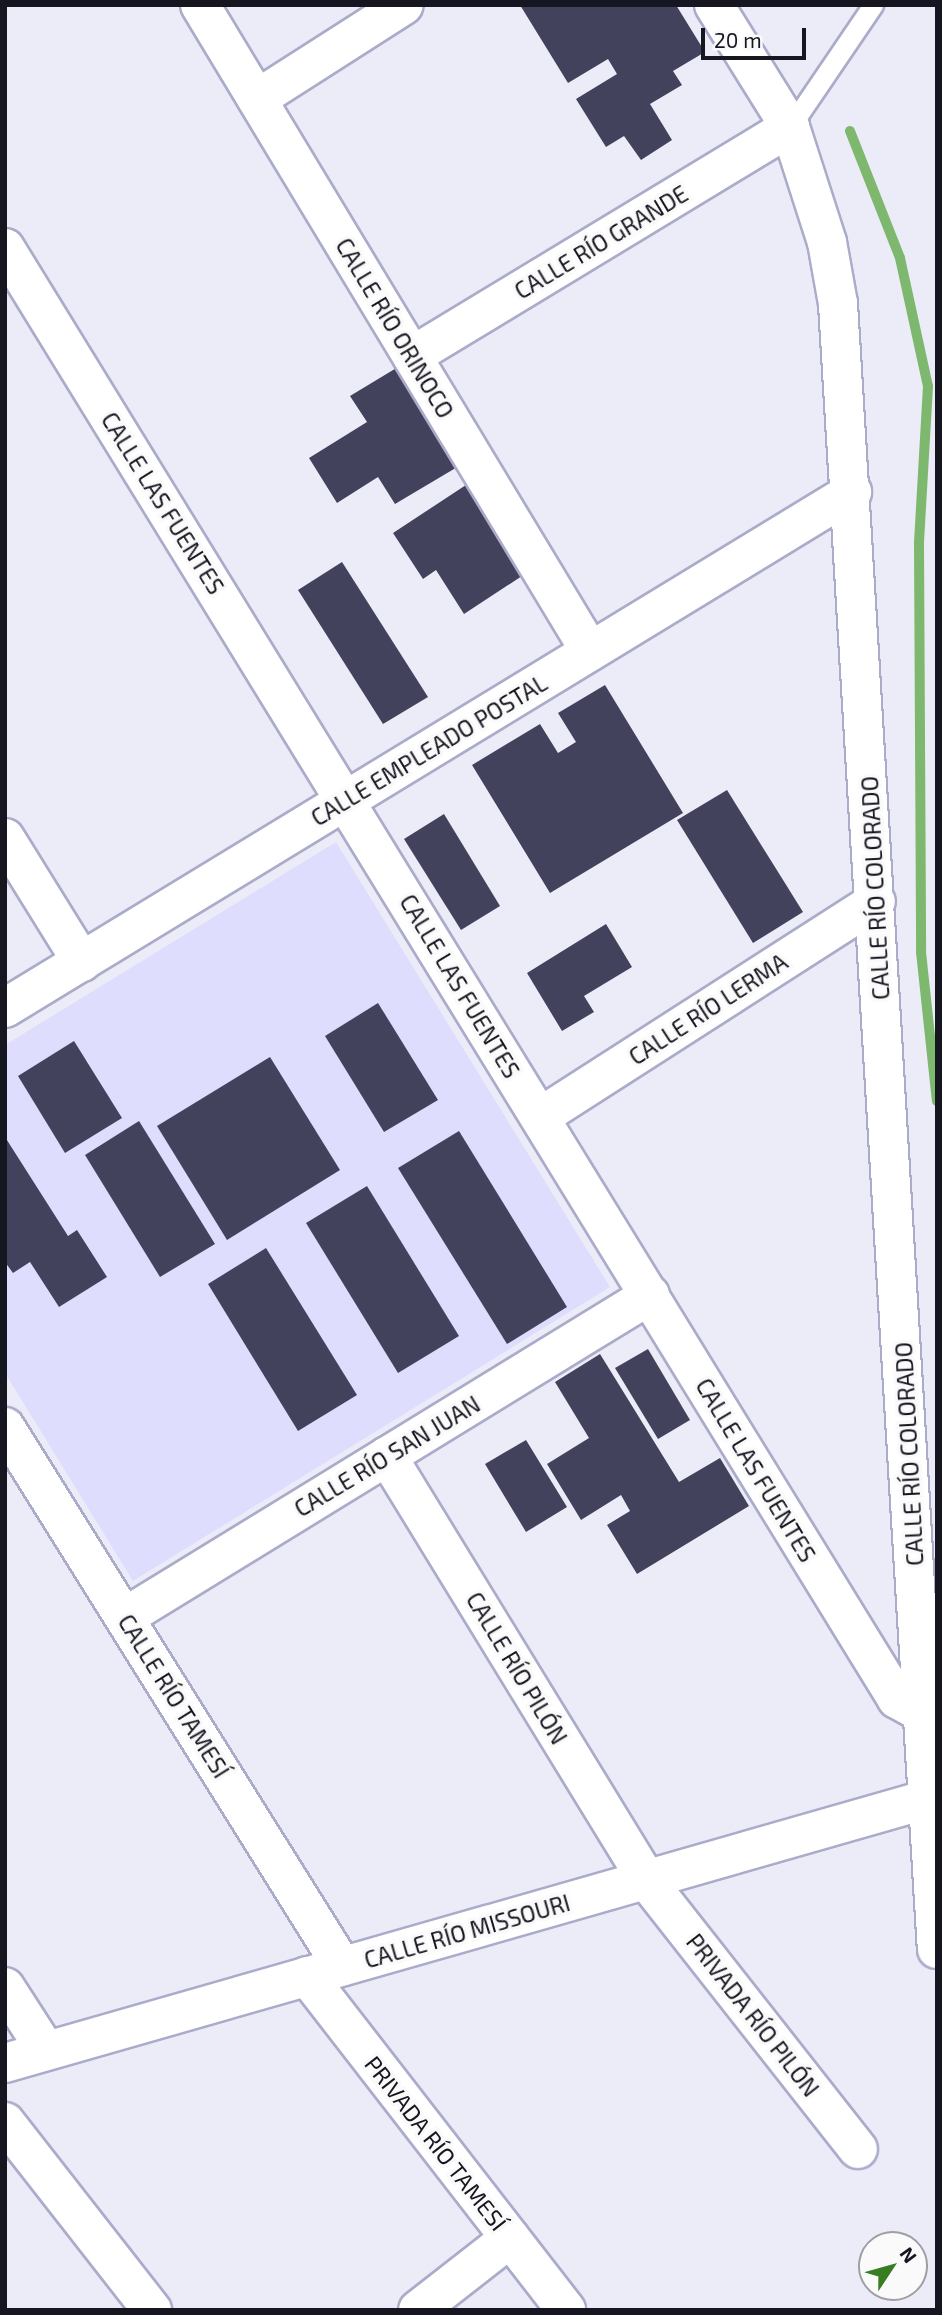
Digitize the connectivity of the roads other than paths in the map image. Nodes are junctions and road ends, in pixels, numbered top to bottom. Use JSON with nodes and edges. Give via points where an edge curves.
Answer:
{"nodes":[{"id":1,"x":200,"y":5,"type":"edge"},
{"id":2,"x":404,"y":5,"type":"edge"},
{"id":3,"x":714,"y":5,"type":"edge"},
{"id":4,"x":873,"y":5,"type":"edge"},
{"id":5,"x":257,"y":99,"type":"junction"},
{"id":6,"x":790,"y":127,"type":"junction"},
{"id":7,"x":5,"y":247,"type":"edge"},
{"id":8,"x":412,"y":356,"type":"junction"},
{"id":9,"x":852,"y":492,"type":"junction"},
{"id":10,"x":590,"y":651,"type":"junction"},
{"id":11,"x":347,"y":800,"type":"junction"},
{"id":12,"x":5,"y":838,"type":"edge"},
{"id":13,"x":876,"y":901,"type":"junction"},
{"id":14,"x":82,"y":962,"type":"junction"},
{"id":15,"x":5,"y":1008,"type":"edge"},
{"id":16,"x":540,"y":1117,"type":"junction"},
{"id":17,"x":649,"y":1295,"type":"junction"},
{"id":18,"x":5,"y":1427,"type":"edge"},
{"id":19,"x":387,"y":1456,"type":"junction"},
{"id":20,"x":125,"y":1617,"type":"junction"},
{"id":21,"x":924,"y":1714,"type":"junction"},
{"id":22,"x":928,"y":1799,"type":"junction"},
{"id":23,"x":647,"y":1881,"type":"junction"},
{"id":24,"x":937,"y":1949,"type":"edge"},
{"id":25,"x":324,"y":1971,"type":"junction"},
{"id":26,"x":5,"y":1987,"type":"edge"},
{"id":27,"x":45,"y":2049,"type":"junction"},
{"id":28,"x":5,"y":2063,"type":"edge"},
{"id":29,"x":5,"y":2122,"type":"edge"},
{"id":30,"x":858,"y":2149,"type":"dead end"},
{"id":31,"x":510,"y":2238,"type":"junction"},
{"id":32,"x":152,"y":2310,"type":"edge"},
{"id":33,"x":418,"y":2310,"type":"edge"},
{"id":34,"x":566,"y":2310,"type":"edge"}],
"edges":[{"from":1,"to":5,"type":"street","name":"CALLE RÍO ORINOCO"},
{"from":2,"to":5,"type":"street"},
{"from":3,"to":6,"type":"street","name":"CALLE RÍO COLORADO"},
{"from":4,"to":6,"type":"lane"},
{"from":5,"to":8,"type":"street","name":"CALLE RÍO ORINOCO"},
{"from":6,"to":8,"type":"street","name":"CALLE RÍO GRANDE"},
{"from":6,"to":9,"type":"street","name":"CALLE RÍO COLORADO","via":[[827,242],[838,304]]},
{"from":7,"to":11,"type":"street","name":"CALLE LAS FUENTES"},
{"from":8,"to":10,"type":"street","name":"CALLE RÍO ORINOCO"},
{"from":9,"to":10,"type":"street","name":"CALLE EMPLEADO POSTAL"},
{"from":9,"to":13,"type":"street","name":"CALLE RÍO COLORADO"},
{"from":10,"to":11,"type":"street","name":"CALLE EMPLEADO POSTAL"},
{"from":11,"to":14,"type":"street","name":"CALLE EMPLEADO POSTAL"},
{"from":11,"to":16,"type":"street","name":"CALLE LAS FUENTES"},
{"from":12,"to":14,"type":"street"},
{"from":13,"to":16,"type":"street","name":"CALLE RÍO LERMA"},
{"from":13,"to":21,"type":"street","name":"CALLE RÍO COLORADO"},
{"from":14,"to":15,"type":"street","name":"CALLE EMPLEADO POSTAL"},
{"from":16,"to":17,"type":"street","name":"CALLE LAS FUENTES"},
{"from":17,"to":19,"type":"street","name":"CALLE RÍO SAN JUAN"},
{"from":17,"to":21,"type":"street","name":"CALLE LAS FUENTES","via":[[897,1699]]},
{"from":18,"to":20,"type":"street","name":"CALLE RÍO TAMESÍ"},
{"from":19,"to":20,"type":"street","name":"CALLE RÍO SAN JUAN"},
{"from":19,"to":23,"type":"street","name":"CALLE RÍO PILÓN"},
{"from":20,"to":25,"type":"street","name":"CALLE RÍO TAMESÍ"},
{"from":21,"to":22,"type":"street","name":"CALLE RÍO COLORADO"},
{"from":22,"to":23,"type":"street","name":"CALLE RÍO MISSOURI"},
{"from":22,"to":24,"type":"street","name":"CALLE RÍO COLORADO"},
{"from":23,"to":25,"type":"street","name":"CALLE RÍO MISSOURI"},
{"from":23,"to":30,"type":"street","name":"PRIVADA RÍO PILÓN"},
{"from":25,"to":27,"type":"street","name":"CALLE RÍO MISSOURI"},
{"from":25,"to":31,"type":"street","name":"PRIVADA RÍO TAMESÍ"},
{"from":26,"to":27,"type":"street"},
{"from":27,"to":28,"type":"street","name":"CALLE RÍO MISSOURI"},
{"from":29,"to":32,"type":"street"},
{"from":31,"to":33,"type":"street"},
{"from":31,"to":34,"type":"street","name":"PRIVADA RÍO TAMESÍ"}]}
